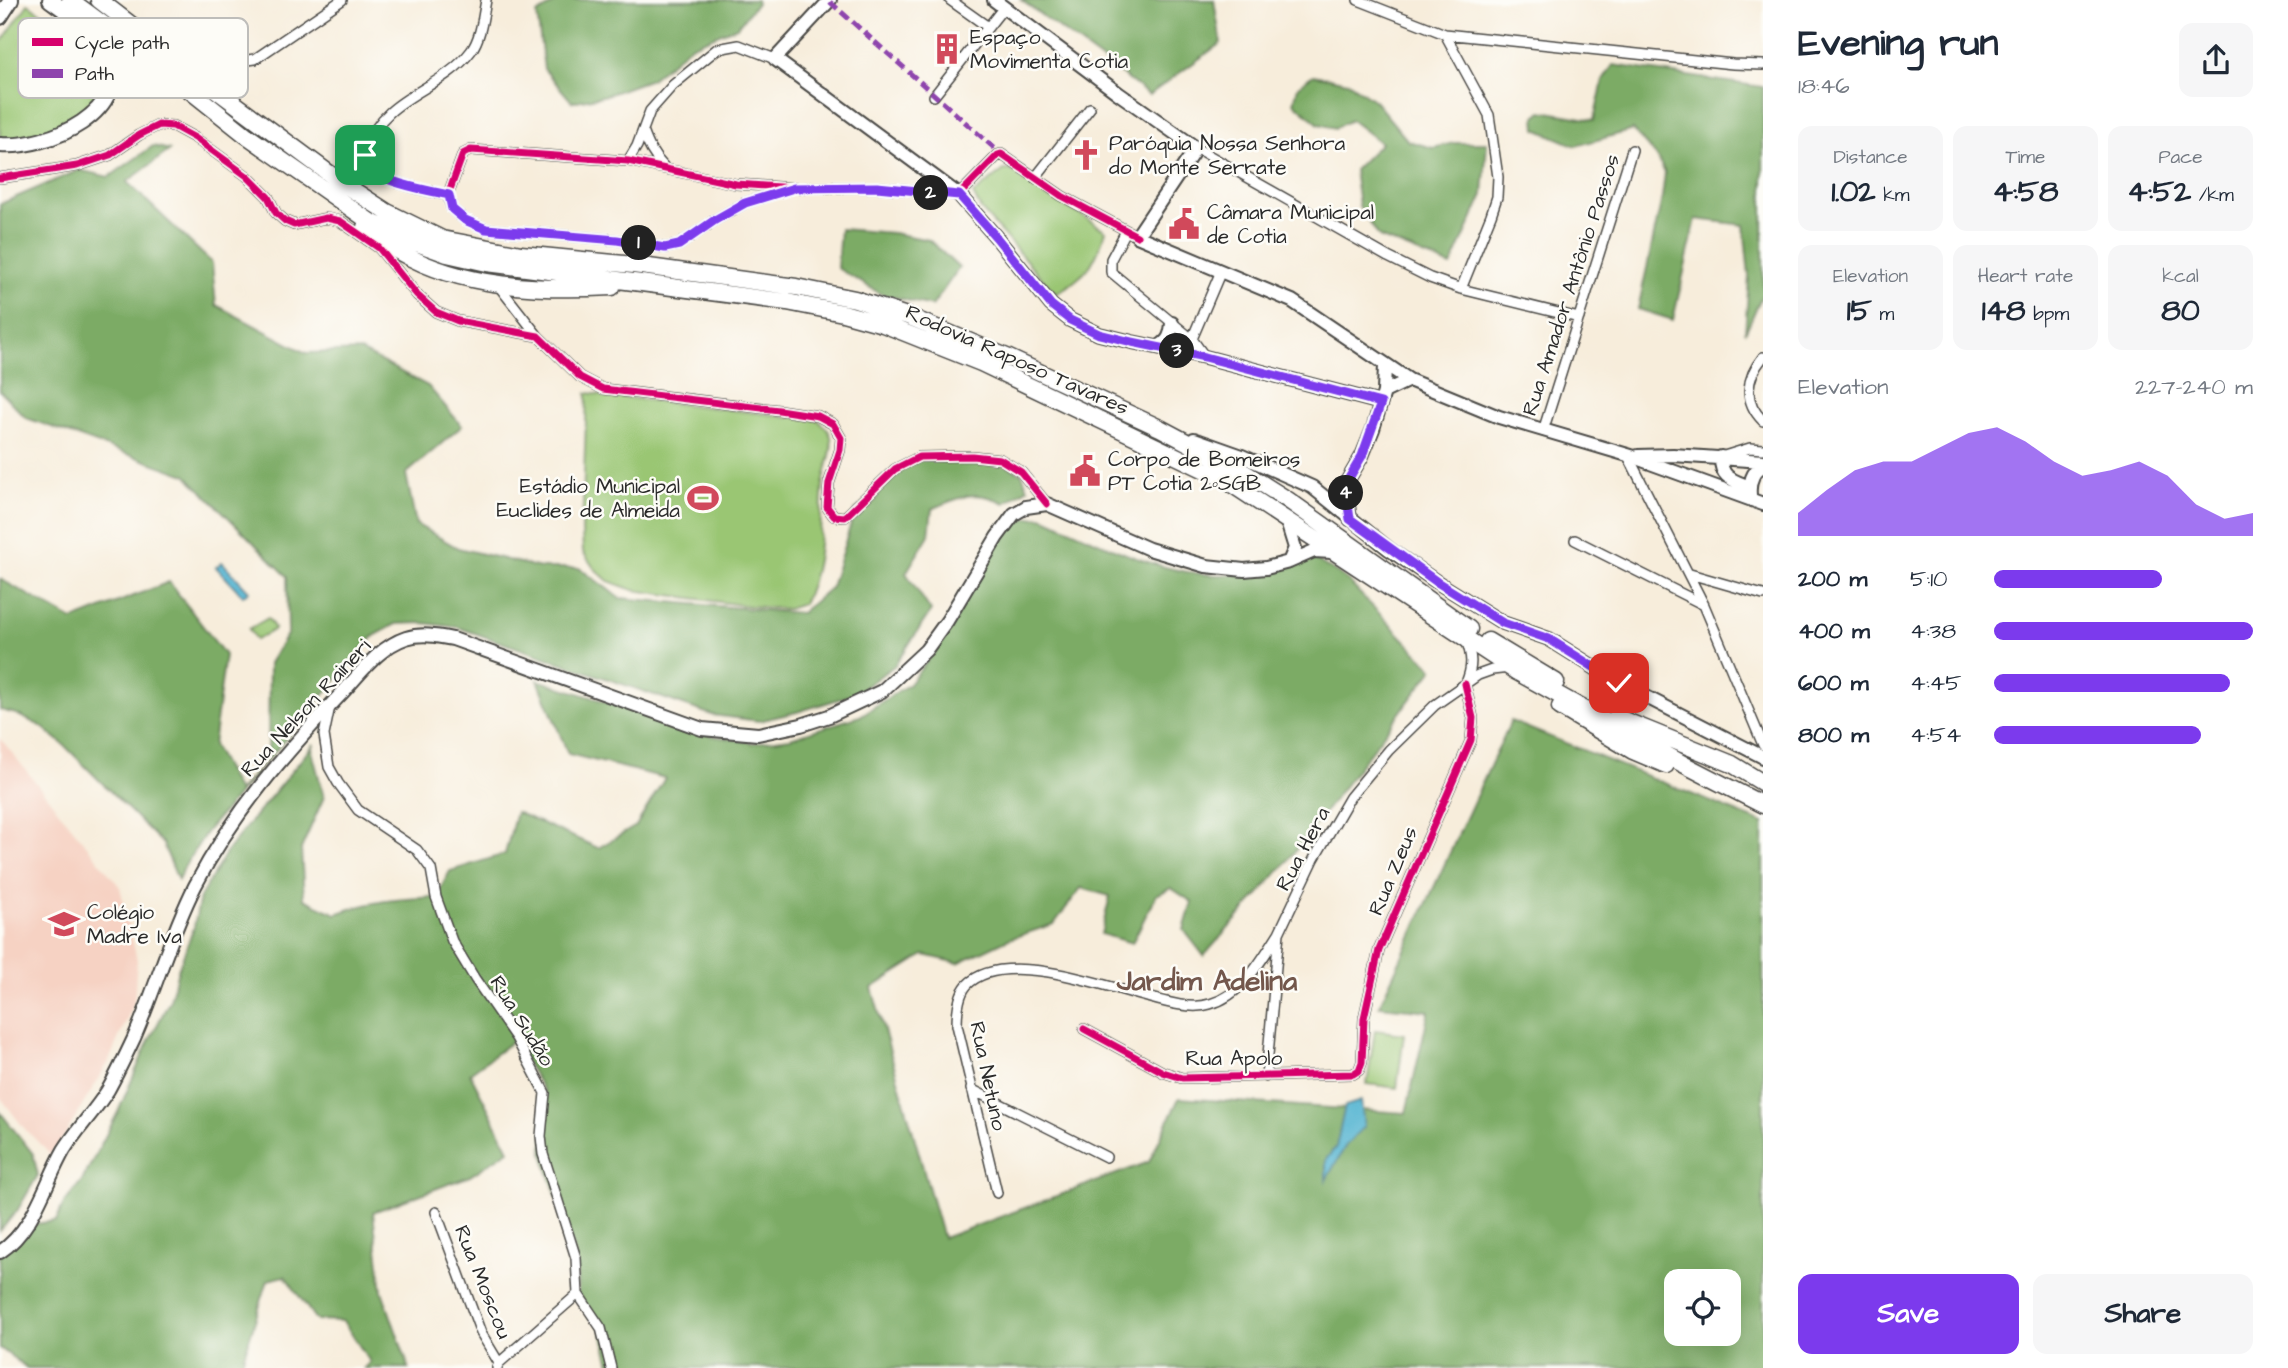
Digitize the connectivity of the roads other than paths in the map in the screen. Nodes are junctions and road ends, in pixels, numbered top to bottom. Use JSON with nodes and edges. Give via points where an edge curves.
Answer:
{"nodes":[{"id":1,"x":50,"y":0,"type":"edge"},
{"id":2,"x":70,"y":0,"type":"edge"},
{"id":3,"x":99,"y":0,"type":"edge"},
{"id":4,"x":342,"y":0,"type":"edge"},
{"id":5,"x":486,"y":0,"type":"edge"},
{"id":6,"x":950,"y":0,"type":"edge"},
{"id":7,"x":1358,"y":0,"type":"edge"},
{"id":8,"x":830,"y":1,"type":"edge"},
{"id":9,"x":999,"y":4,"type":"edge"},
{"id":10,"x":75,"y":18,"type":"edge"},
{"id":11,"x":94,"y":18,"type":"edge"},
{"id":12,"x":123,"y":18,"type":"edge"},
{"id":13,"x":988,"y":27,"type":"junction"},
{"id":14,"x":1445,"y":34,"type":"junction"},
{"id":15,"x":775,"y":59,"type":"junction"},
{"id":16,"x":248,"y":60,"type":"edge"},
{"id":17,"x":1763,"y":65,"type":"edge"},
{"id":18,"x":934,"y":96,"type":"dead end"},
{"id":19,"x":105,"y":98,"type":"edge"},
{"id":20,"x":190,"y":98,"type":"edge"},
{"id":21,"x":200,"y":98,"type":"edge"},
{"id":22,"x":229,"y":98,"type":"edge"},
{"id":23,"x":1090,"y":108,"type":"dead end"},
{"id":24,"x":643,"y":130,"type":"junction"},
{"id":25,"x":246,"y":135,"type":"junction"},
{"id":26,"x":0,"y":145,"type":"edge"},
{"id":27,"x":1196,"y":148,"type":"junction"},
{"id":28,"x":1632,"y":150,"type":"dead end"},
{"id":29,"x":628,"y":161,"type":"junction"},
{"id":30,"x":665,"y":168,"type":"junction"},
{"id":31,"x":304,"y":177,"type":"junction"},
{"id":32,"x":0,"y":178,"type":"edge"},
{"id":33,"x":1035,"y":178,"type":"junction"},
{"id":34,"x":794,"y":188,"type":"junction"},
{"id":35,"x":449,"y":195,"type":"junction"},
{"id":36,"x":959,"y":195,"type":"junction"},
{"id":37,"x":1131,"y":233,"type":"junction"},
{"id":38,"x":1221,"y":271,"type":"junction"},
{"id":39,"x":496,"y":283,"type":"junction"},
{"id":40,"x":656,"y":285,"type":"junction"},
{"id":41,"x":1461,"y":289,"type":"junction"},
{"id":42,"x":1579,"y":318,"type":"junction"},
{"id":43,"x":1172,"y":323,"type":"junction"},
{"id":44,"x":538,"y":335,"type":"junction"},
{"id":45,"x":1192,"y":339,"type":"junction"},
{"id":46,"x":1158,"y":347,"type":"junction"},
{"id":47,"x":1205,"y":357,"type":"junction"},
{"id":48,"x":1763,"y":357,"type":"edge"},
{"id":49,"x":1385,"y":364,"type":"junction"},
{"id":50,"x":1409,"y":380,"type":"junction"},
{"id":51,"x":1382,"y":398,"type":"junction"},
{"id":52,"x":1763,"y":421,"type":"edge"},
{"id":53,"x":1160,"y":428,"type":"junction"},
{"id":54,"x":1543,"y":431,"type":"junction"},
{"id":55,"x":1763,"y":449,"type":"edge"},
{"id":56,"x":1629,"y":455,"type":"junction"},
{"id":57,"x":1721,"y":457,"type":"junction"},
{"id":58,"x":1763,"y":463,"type":"edge"},
{"id":59,"x":1345,"y":485,"type":"junction"},
{"id":60,"x":1320,"y":494,"type":"junction"},
{"id":61,"x":1754,"y":497,"type":"edge"},
{"id":62,"x":1047,"y":504,"type":"junction"},
{"id":63,"x":1350,"y":519,"type":"junction"},
{"id":64,"x":1287,"y":522,"type":"junction"},
{"id":65,"x":1576,"y":540,"type":"dead end"},
{"id":66,"x":1332,"y":552,"type":"junction"},
{"id":67,"x":1289,"y":562,"type":"junction"},
{"id":68,"x":1690,"y":573,"type":"junction"},
{"id":69,"x":1763,"y":595,"type":"edge"},
{"id":70,"x":1704,"y":605,"type":"junction"},
{"id":71,"x":1466,"y":639,"type":"junction"},
{"id":72,"x":1514,"y":670,"type":"junction"},
{"id":73,"x":1465,"y":684,"type":"junction"},
{"id":74,"x":331,"y":704,"type":"junction"},
{"id":75,"x":1616,"y":717,"type":"junction"},
{"id":76,"x":1763,"y":745,"type":"edge"},
{"id":77,"x":1763,"y":757,"type":"edge"},
{"id":78,"x":1763,"y":783,"type":"edge"},
{"id":79,"x":1763,"y":794,"type":"edge"},
{"id":80,"x":1763,"y":805,"type":"edge"},
{"id":81,"x":1279,"y":933,"type":"junction"},
{"id":82,"x":1084,"y":1029,"type":"dead end"},
{"id":83,"x":1353,"y":1074,"type":"joint"},
{"id":84,"x":1266,"y":1077,"type":"junction"},
{"id":85,"x":971,"y":1089,"type":"junction"},
{"id":86,"x":1106,"y":1157,"type":"dead end"},
{"id":87,"x":997,"y":1192,"type":"dead end"},
{"id":88,"x":436,"y":1212,"type":"dead end"},
{"id":89,"x":0,"y":1252,"type":"edge"},
{"id":90,"x":578,"y":1294,"type":"junction"},
{"id":91,"x":498,"y":1366,"type":"edge"},
{"id":92,"x":611,"y":1368,"type":"edge"}],
"edges":[{"from":1,"to":10,"type":"highway"},
{"from":2,"to":11,"type":"highway","name":"Rodovia Raposo Tavares"},
{"from":3,"to":12,"type":"highway","name":"Rodovia Raposo Tavares"},
{"from":4,"to":16,"type":"street"},
{"from":5,"to":35,"type":"street","via":[[473,48],[460,64],[386,114],[373,130],[365,155],[368,168],[386,178]]},
{"from":6,"to":13,"type":"street"},
{"from":7,"to":14,"type":"street"},
{"from":8,"to":15,"type":"main road"},
{"from":9,"to":13,"type":"street"},
{"from":9,"to":27,"type":"main road"},
{"from":13,"to":18,"type":"street"},
{"from":14,"to":17,"type":"street"},
{"from":14,"to":41,"type":"street","via":[[1489,115],[1498,177],[1497,197]]},
{"from":15,"to":24,"type":"street","via":[[739,45],[717,49],[673,85],[650,111]]},
{"from":15,"to":36,"type":"main road"},
{"from":19,"to":26,"type":"highway","via":[[86,121],[63,132]]},
{"from":20,"to":25,"type":"highway"},
{"from":21,"to":25,"type":"highway","name":"Rodovia Raposo Tavares"},
{"from":22,"to":53,"type":"highway","name":"Rodovia Raposo Tavares","via":[[331,175],[387,212],[442,239],[855,299],[956,335]]},
{"from":23,"to":33,"type":"street"},
{"from":24,"to":29,"type":"street"},
{"from":24,"to":30,"type":"street"},
{"from":25,"to":31,"type":"highway","name":"Rodovia Raposo Tavares"},
{"from":27,"to":37,"type":"main road"},
{"from":27,"to":41,"type":"street","via":[[1388,257]]},
{"from":28,"to":42,"type":"street","name":"Rua Amador Antônio Passos"},
{"from":29,"to":30,"type":"street"},
{"from":29,"to":35,"type":"street","via":[[471,150],[463,154]]},
{"from":30,"to":34,"type":"street","via":[[736,184]]},
{"from":31,"to":39,"type":"highway","via":[[323,198],[401,253],[434,268]]},
{"from":31,"to":40,"type":"highway","name":"Rodovia Raposo Tavares","via":[[369,221],[447,254],[509,267]]},
{"from":32,"to":44,"type":"street","via":[[77,166],[110,155],[159,125],[173,126],[247,176],[285,221],[294,225],[326,218],[340,222],[379,248],[436,312],[458,321]]},
{"from":33,"to":36,"type":"street","via":[[1002,154]]},
{"from":33,"to":37,"type":"street"},
{"from":34,"to":35,"type":"street","via":[[745,203],[679,245],[665,248],[486,229],[452,209]]},
{"from":34,"to":36,"type":"street","via":[[877,187]]},
{"from":36,"to":46,"type":"main road","via":[[1051,305],[1070,320],[1099,334]]},
{"from":37,"to":38,"type":"main road"},
{"from":37,"to":43,"type":"street","via":[[1111,259],[1111,272]]},
{"from":38,"to":45,"type":"street"},
{"from":38,"to":49,"type":"main road","via":[[1292,301]]},
{"from":39,"to":40,"type":"highway","via":[[544,289]]},
{"from":39,"to":44,"type":"street"},
{"from":40,"to":64,"type":"highway","name":"Rodovia Raposo Tavares","via":[[787,302],[883,324],[981,363],[1154,444],[1224,479]]},
{"from":41,"to":42,"type":"street"},
{"from":42,"to":54,"type":"street","name":"Rua Amador Antônio Passos"},
{"from":43,"to":45,"type":"street"},
{"from":43,"to":46,"type":"main road","via":[[1166,343]]},
{"from":44,"to":62,"type":"street","via":[[580,377],[603,389],[805,414],[833,424],[841,438],[829,483],[827,507],[834,516],[845,517],[895,469],[919,457],[1000,459],[1021,472]]},
{"from":45,"to":47,"type":"street"},
{"from":46,"to":47,"type":"main road"},
{"from":47,"to":51,"type":"main road"},
{"from":48,"to":52,"type":"street","via":[[1751,376],[1748,394]]},
{"from":49,"to":50,"type":"main road"},
{"from":49,"to":51,"type":"main road"},
{"from":50,"to":51,"type":"main road"},
{"from":50,"to":54,"type":"main road"},
{"from":51,"to":59,"type":"main road","via":[[1362,456]]},
{"from":53,"to":60,"type":"main road","via":[[1242,456]]},
{"from":53,"to":75,"type":"highway","name":"Rodovia Raposo Tavares","via":[[1245,473],[1478,635]]},
{"from":54,"to":56,"type":"main road"},
{"from":55,"to":57,"type":"street"},
{"from":56,"to":57,"type":"main road"},
{"from":56,"to":61,"type":"main road"},
{"from":56,"to":68,"type":"street"},
{"from":57,"to":58,"type":"main road"},
{"from":57,"to":61,"type":"main road","via":[[1724,474]]},
{"from":58,"to":61,"type":"main road","via":[[1752,477]]},
{"from":59,"to":60,"type":"main road"},
{"from":59,"to":63,"type":"main road"},
{"from":60,"to":63,"type":"main road"},
{"from":62,"to":67,"type":"main road","via":[[1149,549],[1206,566],[1244,570]]},
{"from":62,"to":74,"type":"main road","name":"Rua Nelson Raineri","via":[[1014,514],[926,650],[882,691],[802,725],[758,734],[702,729],[453,639],[429,635],[388,647]]},
{"from":63,"to":77,"type":"main road","via":[[1503,623],[1549,639],[1619,683]]},
{"from":64,"to":66,"type":"highway","name":"Rodovia Raposo Tavares"},
{"from":64,"to":67,"type":"main road","via":[[1295,548]]},
{"from":65,"to":70,"type":"street"},
{"from":66,"to":67,"type":"main road","via":[[1314,551]]},
{"from":66,"to":71,"type":"highway","name":"Rodovia Raposo Tavares"},
{"from":68,"to":69,"type":"street"},
{"from":68,"to":70,"type":"street"},
{"from":70,"to":76,"type":"street"},
{"from":71,"to":72,"type":"highway","name":"Rodovia Raposo Tavares"},
{"from":71,"to":73,"type":"street","via":[[1472,657]]},
{"from":72,"to":73,"type":"street","name":"Rua Hera","via":[[1492,670]]},
{"from":72,"to":80,"type":"highway","name":"Rodovia Raposo Tavares"},
{"from":73,"to":81,"type":"street","name":"Rua Hera","via":[[1435,705],[1389,750],[1350,797]]},
{"from":73,"to":83,"type":"street","name":"Rua Zeus","via":[[1473,718],[1471,740],[1379,950],[1364,1018],[1362,1062]]},
{"from":74,"to":89,"type":"main road","name":"Rua Nelson Raineri","via":[[262,782],[225,834],[173,933],[134,1037],[108,1090],[63,1152],[26,1225]]},
{"from":74,"to":90,"type":"street","name":"Rua Sudão","via":[[324,735],[338,783],[358,810],[417,850],[431,869],[452,941],[516,1038],[545,1093],[543,1154],[576,1258]]},
{"from":75,"to":78,"type":"highway","via":[[1732,764]]},
{"from":75,"to":79,"type":"highway","name":"Rodovia Raposo Tavares"},
{"from":81,"to":84,"type":"street","name":"Rua Hera"},
{"from":81,"to":85,"type":"street","name":"Rua Netuno","via":[[1237,990],[1210,1005],[1177,1005],[1059,974],[1014,968],[988,973],[967,985],[958,1006],[957,1026]]},
{"from":82,"to":84,"type":"street","name":"Rua Apolo","via":[[1173,1075]]},
{"from":83,"to":84,"type":"street","name":"Rua Apolo"},
{"from":85,"to":86,"type":"street"},
{"from":85,"to":87,"type":"street","name":"Rua Netuno"},
{"from":88,"to":91,"type":"street","name":"Rua Moscou"},
{"from":90,"to":91,"type":"street"},
{"from":90,"to":92,"type":"street","via":[[601,1328]]}]}
